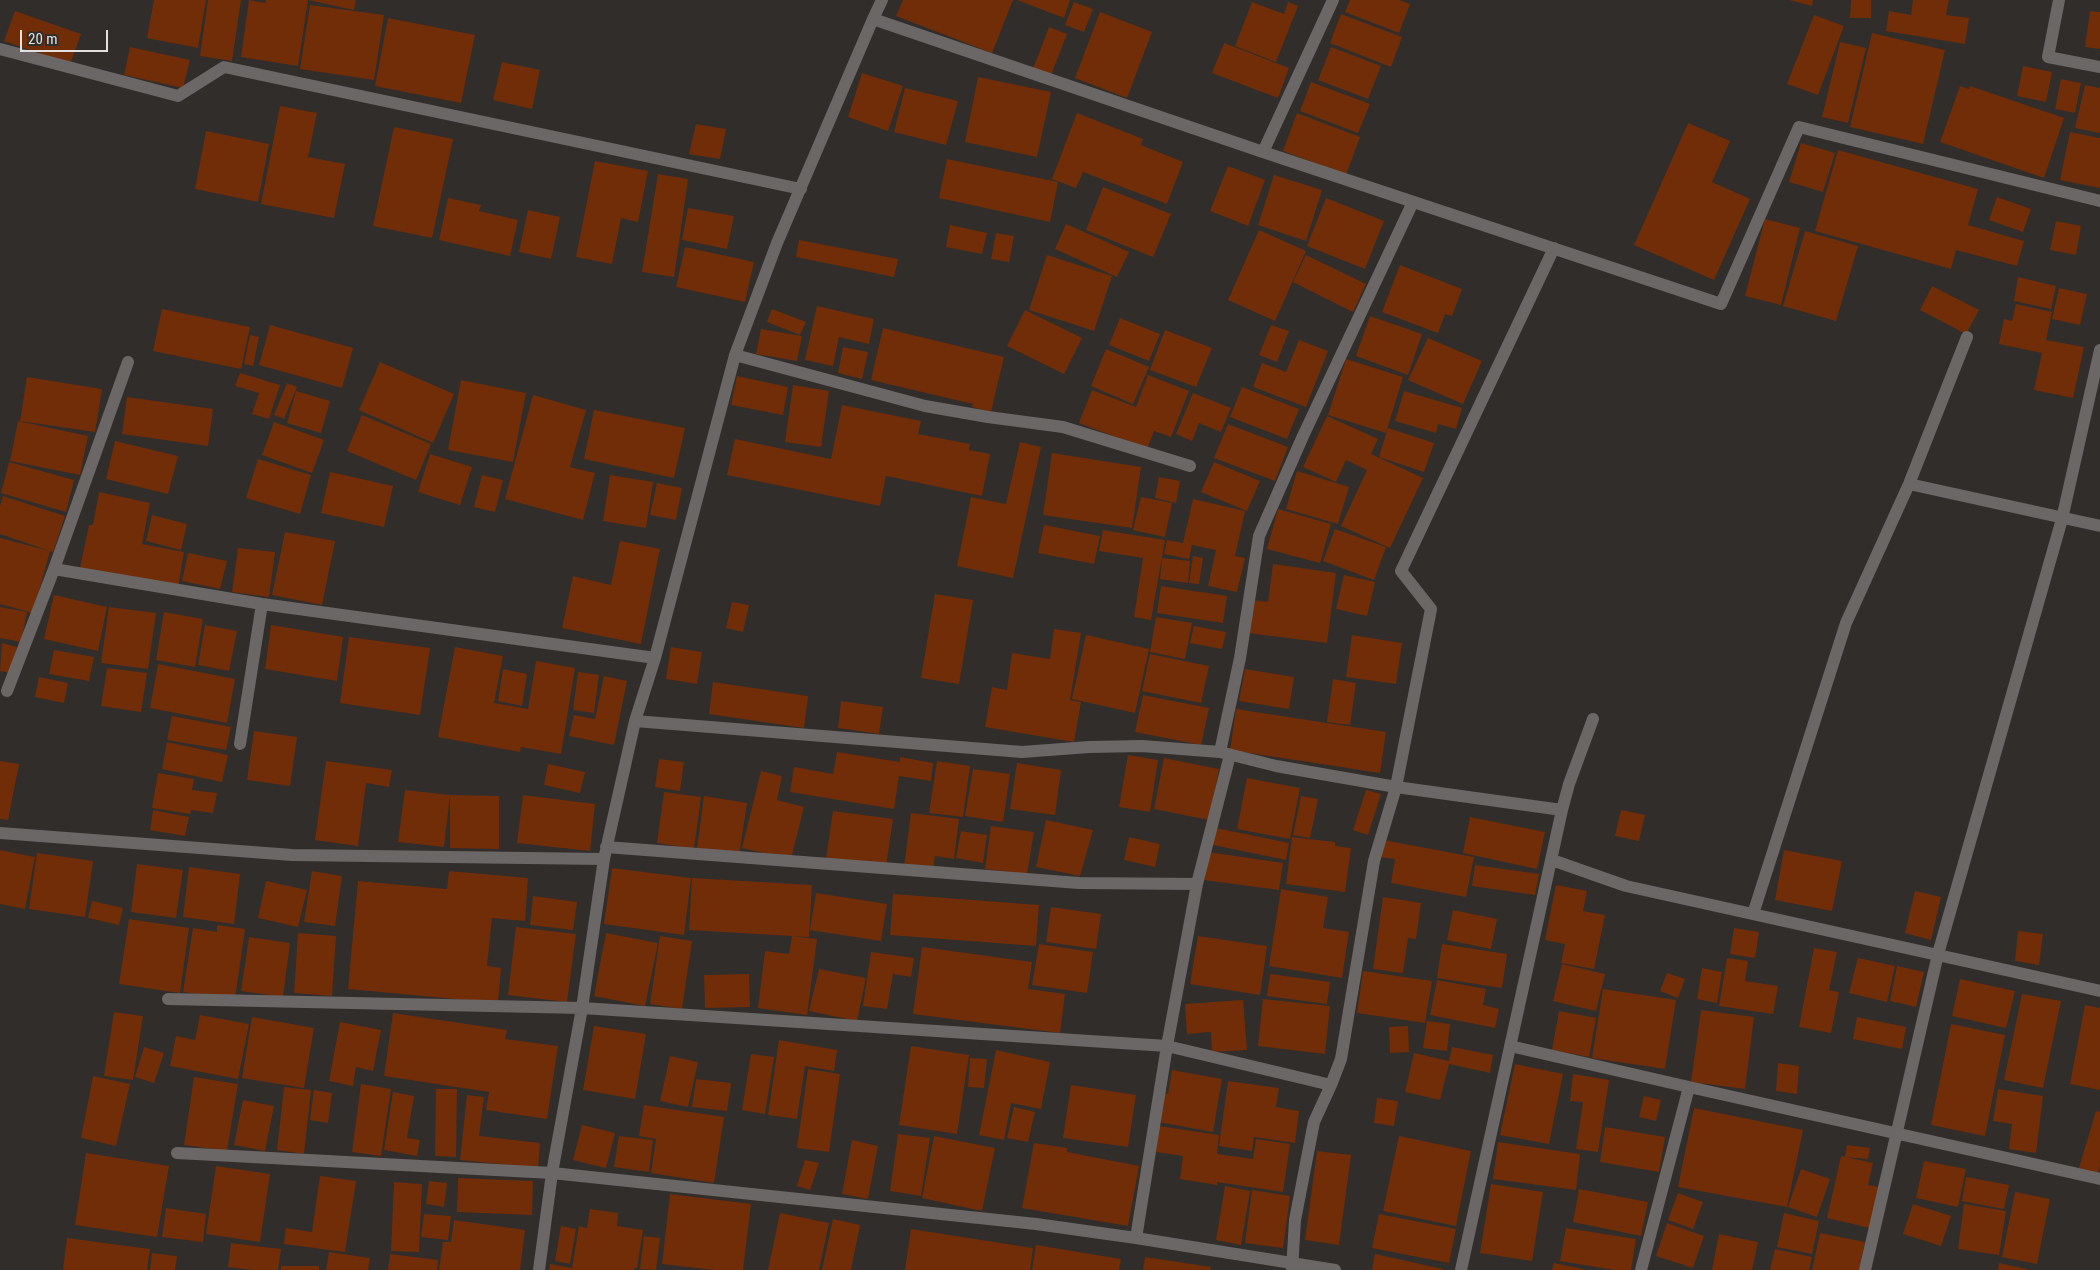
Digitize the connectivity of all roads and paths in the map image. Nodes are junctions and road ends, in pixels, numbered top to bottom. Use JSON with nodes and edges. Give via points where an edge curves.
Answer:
{"nodes":[{"id":1,"x":882,"y":0,"type":"edge"},
{"id":2,"x":1332,"y":0,"type":"edge"},
{"id":3,"x":2059,"y":0,"type":"edge"},
{"id":4,"x":873,"y":18,"type":"junction"},
{"id":5,"x":0,"y":49,"type":"edge"},
{"id":6,"x":2100,"y":67,"type":"edge"},
{"id":7,"x":1263,"y":152,"type":"junction"},
{"id":8,"x":801,"y":189,"type":"junction"},
{"id":9,"x":2100,"y":201,"type":"edge"},
{"id":10,"x":1413,"y":202,"type":"junction"},
{"id":11,"x":1554,"y":248,"type":"junction"},
{"id":12,"x":1967,"y":336,"type":"dead end"},
{"id":13,"x":2100,"y":350,"type":"edge"},
{"id":14,"x":735,"y":355,"type":"junction"},
{"id":15,"x":128,"y":362,"type":"dead end"},
{"id":16,"x":1190,"y":466,"type":"dead end"},
{"id":17,"x":1909,"y":484,"type":"junction"},
{"id":18,"x":2062,"y":519,"type":"junction"},
{"id":19,"x":2100,"y":526,"type":"edge"},
{"id":20,"x":54,"y":570,"type":"junction"},
{"id":21,"x":262,"y":604,"type":"junction"},
{"id":22,"x":655,"y":658,"type":"junction"},
{"id":23,"x":7,"y":691,"type":"dead end"},
{"id":24,"x":1593,"y":719,"type":"dead end"},
{"id":25,"x":635,"y":721,"type":"junction"},
{"id":26,"x":240,"y":744,"type":"dead end"},
{"id":27,"x":1225,"y":753,"type":"junction"},
{"id":28,"x":1396,"y":787,"type":"junction"},
{"id":29,"x":1562,"y":810,"type":"junction"},
{"id":30,"x":0,"y":833,"type":"edge"},
{"id":31,"x":605,"y":853,"type":"junction"},
{"id":32,"x":1552,"y":860,"type":"junction"},
{"id":33,"x":1198,"y":884,"type":"junction"},
{"id":34,"x":1752,"y":914,"type":"junction"},
{"id":35,"x":1938,"y":954,"type":"junction"},
{"id":36,"x":2100,"y":991,"type":"edge"},
{"id":37,"x":168,"y":999,"type":"dead end"},
{"id":38,"x":582,"y":1008,"type":"junction"},
{"id":39,"x":1167,"y":1046,"type":"junction"},
{"id":40,"x":1510,"y":1046,"type":"junction"},
{"id":41,"x":1331,"y":1085,"type":"junction"},
{"id":42,"x":1689,"y":1087,"type":"junction"},
{"id":43,"x":1896,"y":1134,"type":"junction"},
{"id":44,"x":177,"y":1153,"type":"dead end"},
{"id":45,"x":552,"y":1173,"type":"junction"},
{"id":46,"x":2100,"y":1179,"type":"edge"},
{"id":47,"x":1136,"y":1238,"type":"junction"},
{"id":48,"x":1293,"y":1266,"type":"edge"},
{"id":49,"x":539,"y":1270,"type":"edge"},
{"id":50,"x":1335,"y":1270,"type":"edge"},
{"id":51,"x":1461,"y":1270,"type":"edge"},
{"id":52,"x":1641,"y":1270,"type":"edge"},
{"id":53,"x":1865,"y":1270,"type":"edge"}],
"edges":[{"from":1,"to":4,"type":"street"},
{"from":2,"to":7,"type":"street"},
{"from":3,"to":6,"type":"street","via":[[2048,57]]},
{"from":4,"to":7,"type":"street"},
{"from":4,"to":8,"type":"street"},
{"from":5,"to":8,"type":"street","via":[[178,96],[224,67]]},
{"from":7,"to":10,"type":"street"},
{"from":8,"to":14,"type":"street","via":[[777,242]]},
{"from":9,"to":11,"type":"street","via":[[1799,127],[1722,304]]},
{"from":10,"to":11,"type":"street"},
{"from":10,"to":27,"type":"street","via":[[1259,536]]},
{"from":11,"to":28,"type":"street","via":[[1401,572],[1431,609]]},
{"from":12,"to":17,"type":"street"},
{"from":13,"to":18,"type":"street"},
{"from":14,"to":16,"type":"street","via":[[925,406],[1063,427]]},
{"from":14,"to":22,"type":"street"},
{"from":15,"to":20,"type":"street"},
{"from":17,"to":18,"type":"street"},
{"from":17,"to":34,"type":"street","via":[[1846,623]]},
{"from":18,"to":19,"type":"street"},
{"from":18,"to":35,"type":"street"},
{"from":20,"to":21,"type":"street"},
{"from":20,"to":23,"type":"street"},
{"from":21,"to":22,"type":"street"},
{"from":21,"to":26,"type":"street"},
{"from":22,"to":25,"type":"street"},
{"from":24,"to":29,"type":"street"},
{"from":25,"to":27,"type":"street","via":[[1022,752],[1142,746]]},
{"from":25,"to":31,"type":"street"},
{"from":27,"to":28,"type":"street","via":[[1276,766]]},
{"from":27,"to":33,"type":"street"},
{"from":28,"to":29,"type":"street"},
{"from":28,"to":41,"type":"street","via":[[1374,861],[1341,1059]]},
{"from":29,"to":32,"type":"street"},
{"from":30,"to":31,"type":"street","via":[[292,855]]},
{"from":31,"to":33,"type":"street","via":[[1080,883]]},
{"from":31,"to":38,"type":"street"},
{"from":32,"to":34,"type":"street","via":[[1626,886]]},
{"from":32,"to":40,"type":"street"},
{"from":33,"to":39,"type":"street"},
{"from":34,"to":35,"type":"street"},
{"from":35,"to":36,"type":"street"},
{"from":35,"to":43,"type":"street"},
{"from":37,"to":38,"type":"street"},
{"from":38,"to":39,"type":"street"},
{"from":38,"to":45,"type":"street"},
{"from":39,"to":41,"type":"street"},
{"from":39,"to":47,"type":"street"},
{"from":40,"to":42,"type":"street"},
{"from":40,"to":51,"type":"street"},
{"from":41,"to":48,"type":"street","via":[[1314,1122],[1295,1220]]},
{"from":42,"to":43,"type":"street"},
{"from":42,"to":52,"type":"street"},
{"from":43,"to":46,"type":"street"},
{"from":43,"to":53,"type":"street"},
{"from":44,"to":45,"type":"street"},
{"from":45,"to":47,"type":"street","via":[[1026,1223]]},
{"from":45,"to":49,"type":"street"},
{"from":47,"to":48,"type":"street"},
{"from":48,"to":50,"type":"street"}]}
